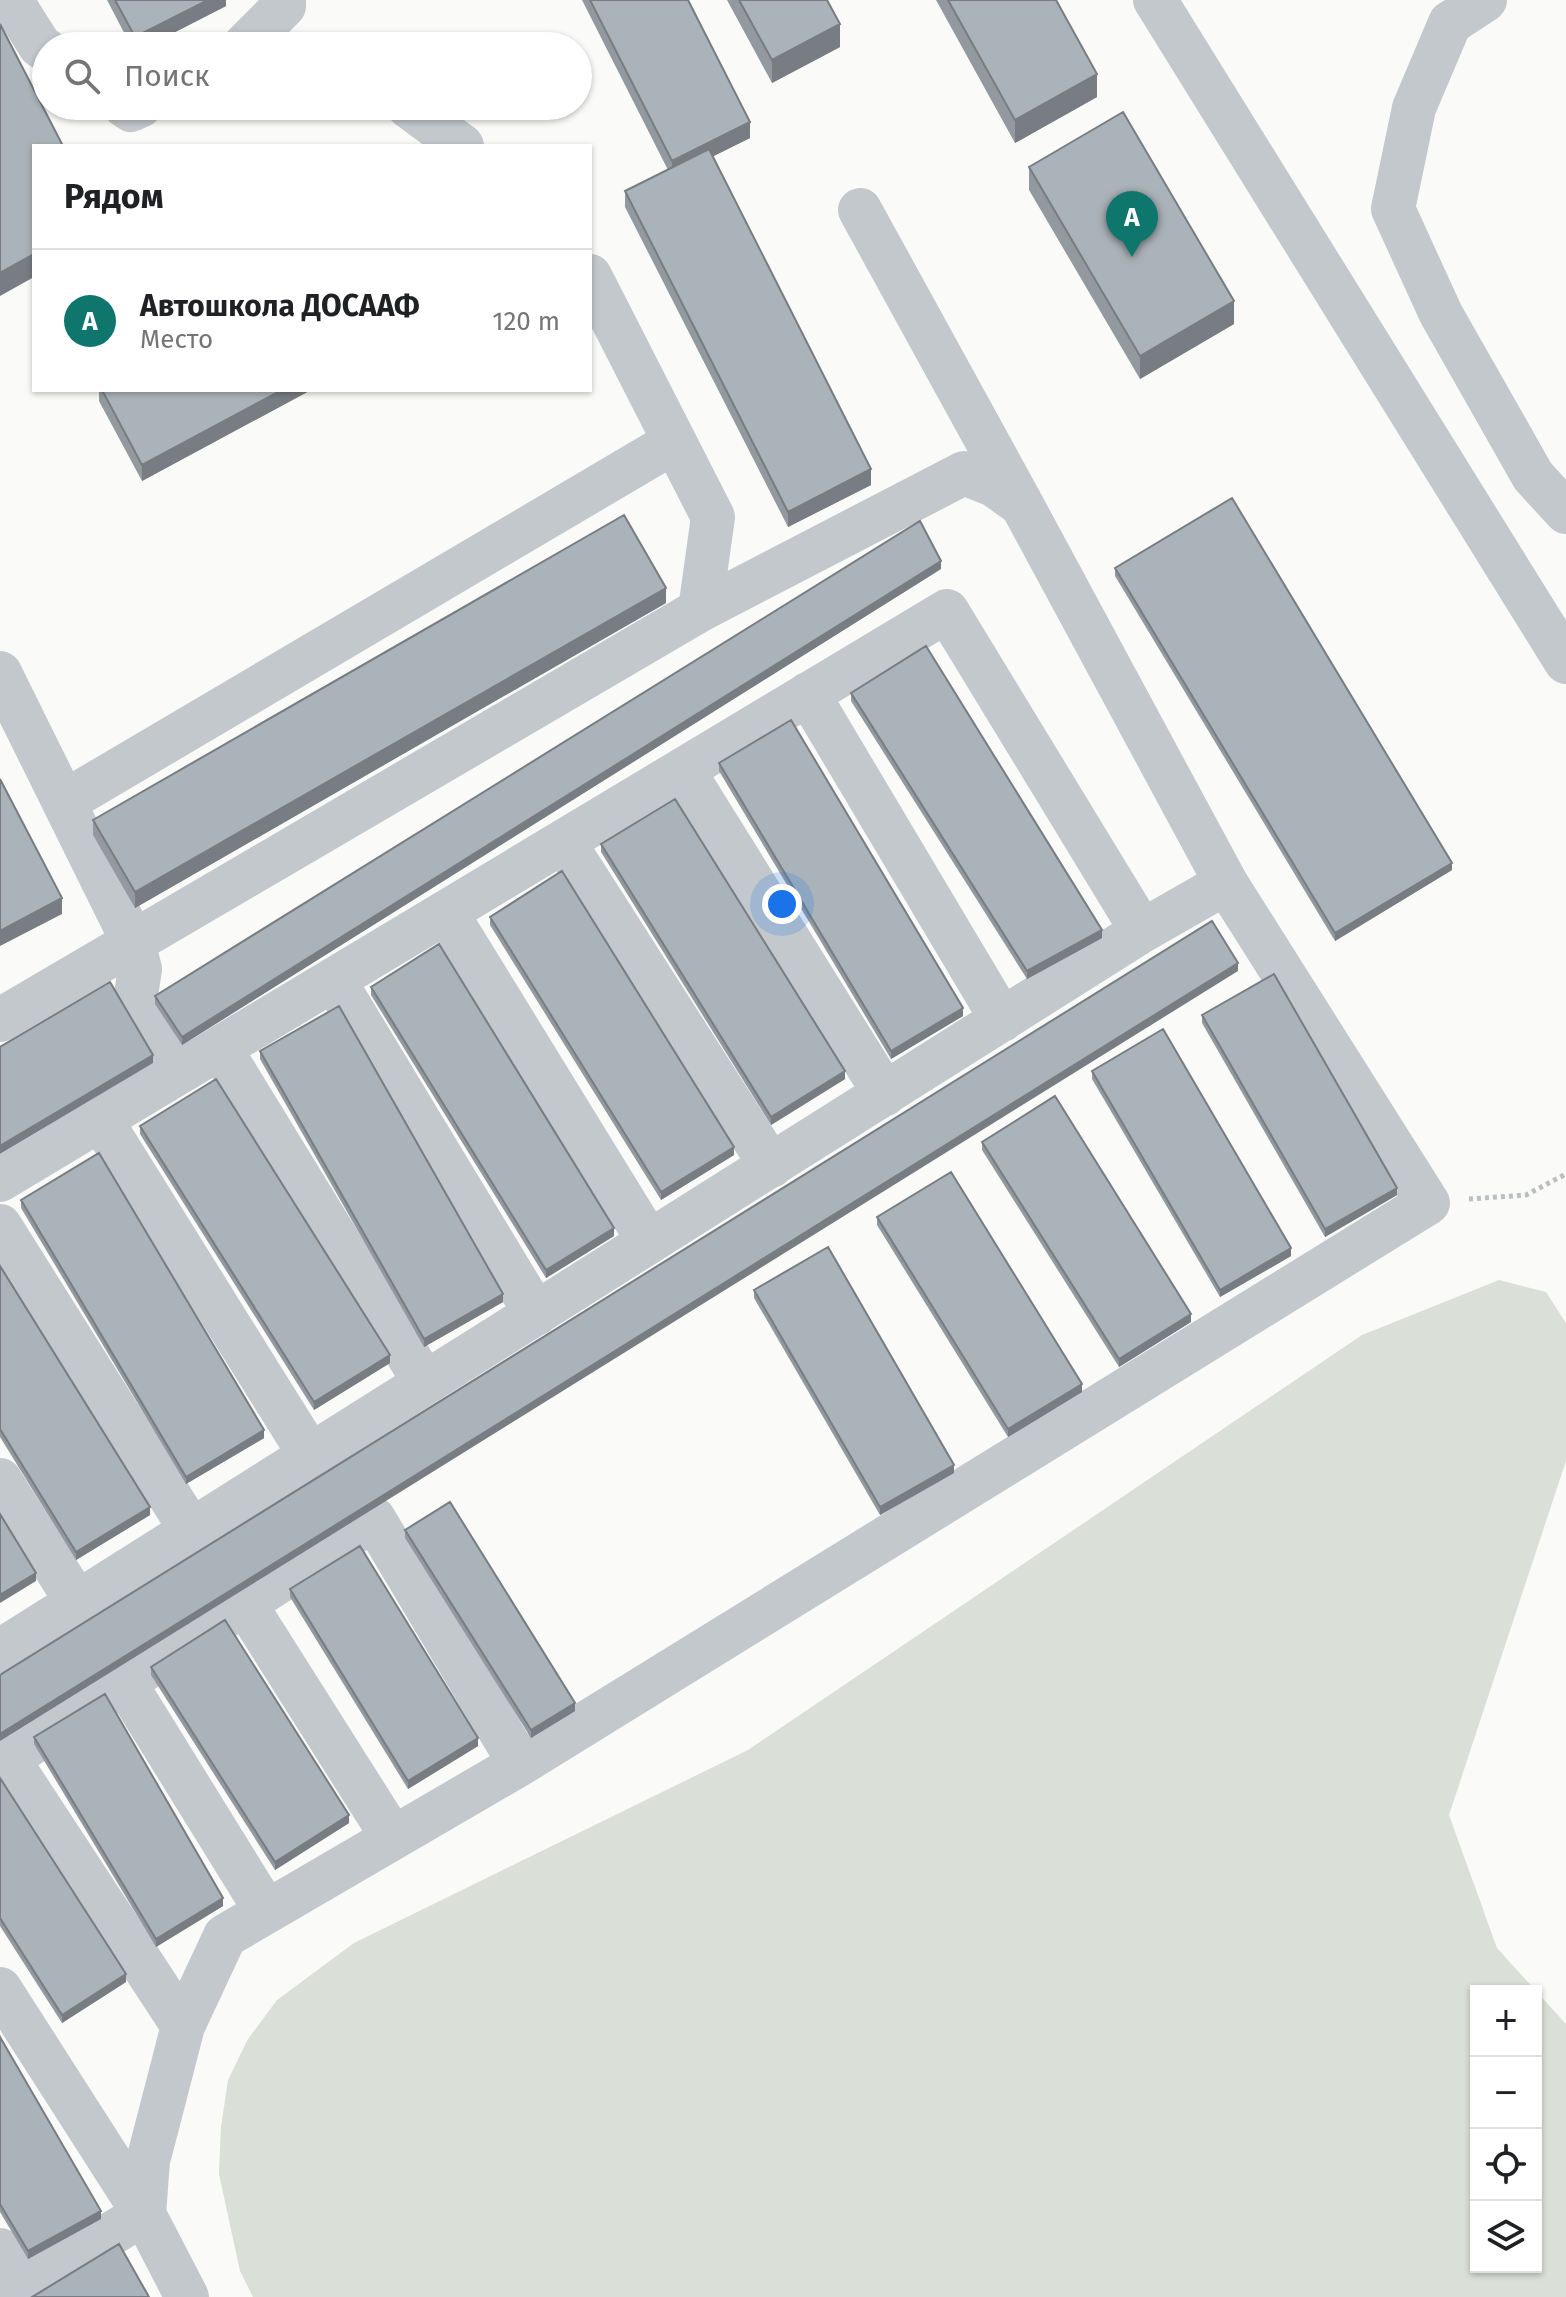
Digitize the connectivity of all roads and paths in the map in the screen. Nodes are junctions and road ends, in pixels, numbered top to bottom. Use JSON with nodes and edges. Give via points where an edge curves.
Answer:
{"nodes":[{"id":1,"x":11,"y":0,"type":"edge"},
{"id":2,"x":1155,"y":0,"type":"edge"},
{"id":3,"x":1485,"y":0,"type":"edge"},
{"id":4,"x":283,"y":2,"type":"edge"},
{"id":5,"x":256,"y":32,"type":"edge"},
{"id":6,"x":32,"y":33,"type":"edge"},
{"id":7,"x":427,"y":120,"type":"edge"},
{"id":8,"x":459,"y":144,"type":"edge"},
{"id":9,"x":860,"y":210,"type":"dead end"},
{"id":10,"x":592,"y":280,"type":"edge"},
{"id":11,"x":674,"y":442,"type":"junction"},
{"id":12,"x":1022,"y":505,"type":"junction"},
{"id":13,"x":1566,"y":512,"type":"edge"},
{"id":14,"x":700,"y":610,"type":"junction"},
{"id":15,"x":1566,"y":662,"type":"edge"},
{"id":16,"x":0,"y":673,"type":"edge"},
{"id":17,"x":808,"y":694,"type":"junction"},
{"id":18,"x":683,"y":770,"type":"junction"},
{"id":19,"x":64,"y":802,"type":"junction"},
{"id":20,"x":564,"y":842,"type":"junction"},
{"id":21,"x":1226,"y":883,"type":"junction"},
{"id":22,"x":446,"y":912,"type":"junction"},
{"id":23,"x":1142,"y":931,"type":"junction"},
{"id":24,"x":133,"y":942,"type":"junction"},
{"id":25,"x":334,"y":980,"type":"junction"},
{"id":26,"x":0,"y":1020,"type":"edge"},
{"id":27,"x":1002,"y":1020,"type":"junction"},
{"id":28,"x":203,"y":1058,"type":"junction"},
{"id":29,"x":885,"y":1094,"type":"junction"},
{"id":30,"x":101,"y":1120,"type":"junction"},
{"id":31,"x":771,"y":1166,"type":"junction"},
{"id":32,"x":1566,"y":1174,"type":"edge"},
{"id":33,"x":0,"y":1180,"type":"edge"},
{"id":34,"x":1428,"y":1203,"type":"junction"},
{"id":35,"x":0,"y":1226,"type":"edge"},
{"id":36,"x":649,"y":1242,"type":"junction"},
{"id":37,"x":536,"y":1314,"type":"junction"},
{"id":38,"x":425,"y":1383,"type":"junction"},
{"id":39,"x":310,"y":1455,"type":"junction"},
{"id":40,"x":0,"y":1480,"type":"edge"},
{"id":41,"x":191,"y":1530,"type":"junction"},
{"id":42,"x":77,"y":1602,"type":"junction"},
{"id":43,"x":245,"y":1604,"type":"junction"},
{"id":44,"x":0,"y":1651,"type":"edge"},
{"id":45,"x":125,"y":1683,"type":"junction"},
{"id":46,"x":4,"y":1762,"type":"edge"},
{"id":47,"x":520,"y":1764,"type":"junction"},
{"id":48,"x":393,"y":1838,"type":"junction"},
{"id":49,"x":266,"y":1911,"type":"junction"},
{"id":50,"x":0,"y":1989,"type":"edge"},
{"id":51,"x":183,"y":2026,"type":"junction"},
{"id":52,"x":144,"y":2214,"type":"junction"},
{"id":53,"x":0,"y":2250,"type":"edge"},
{"id":54,"x":14,"y":2292,"type":"edge"},
{"id":55,"x":187,"y":2297,"type":"edge"}],
"edges":[{"from":1,"to":6,"type":"lane"},
{"from":2,"to":15,"type":"lane"},
{"from":3,"to":13,"type":"lane","via":[[1450,23],[1414,108],[1393,209],[1441,314],[1533,476]]},
{"from":4,"to":5,"type":"lane"},
{"from":7,"to":8,"type":"lane"},
{"from":9,"to":12,"type":"lane"},
{"from":10,"to":11,"type":"lane"},
{"from":11,"to":14,"type":"lane","via":[[713,517]]},
{"from":11,"to":19,"type":"lane"},
{"from":12,"to":14,"type":"lane","via":[[964,473]]},
{"from":12,"to":21,"type":"lane"},
{"from":14,"to":24,"type":"lane"},
{"from":16,"to":19,"type":"lane"},
{"from":17,"to":18,"type":"lane"},
{"from":17,"to":23,"type":"lane","via":[[947,611]]},
{"from":17,"to":27,"type":"lane"},
{"from":18,"to":20,"type":"lane"},
{"from":18,"to":29,"type":"lane"},
{"from":19,"to":24,"type":"lane"},
{"from":20,"to":22,"type":"lane"},
{"from":20,"to":31,"type":"lane"},
{"from":21,"to":23,"type":"lane"},
{"from":21,"to":34,"type":"lane"},
{"from":22,"to":25,"type":"lane"},
{"from":22,"to":36,"type":"lane"},
{"from":23,"to":27,"type":"lane"},
{"from":24,"to":26,"type":"lane"},
{"from":24,"to":28,"type":"lane","via":[[140,969],[135,1001]]},
{"from":25,"to":28,"type":"lane"},
{"from":25,"to":37,"type":"lane"},
{"from":27,"to":29,"type":"lane"},
{"from":28,"to":30,"type":"lane"},
{"from":28,"to":38,"type":"lane"},
{"from":29,"to":31,"type":"lane"},
{"from":30,"to":33,"type":"lane"},
{"from":30,"to":39,"type":"lane"},
{"from":31,"to":36,"type":"lane"},
{"from":32,"to":34,"type":"path","via":[[1526,1195]]},
{"from":34,"to":47,"type":"lane"},
{"from":35,"to":41,"type":"lane"},
{"from":36,"to":37,"type":"lane"},
{"from":37,"to":38,"type":"lane"},
{"from":38,"to":39,"type":"lane"},
{"from":39,"to":41,"type":"lane"},
{"from":40,"to":42,"type":"lane"},
{"from":41,"to":42,"type":"lane"},
{"from":42,"to":44,"type":"lane"},
{"from":43,"to":45,"type":"lane"},
{"from":43,"to":47,"type":"lane","via":[[374,1519]]},
{"from":43,"to":48,"type":"lane"},
{"from":45,"to":46,"type":"lane"},
{"from":45,"to":49,"type":"lane"},
{"from":46,"to":51,"type":"lane"},
{"from":47,"to":48,"type":"lane"},
{"from":48,"to":49,"type":"lane"},
{"from":49,"to":51,"type":"lane","via":[[225,1936]]},
{"from":50,"to":52,"type":"lane"},
{"from":51,"to":52,"type":"lane","via":[[148,2161]]},
{"from":52,"to":54,"type":"lane"},
{"from":52,"to":55,"type":"lane"},
{"from":53,"to":54,"type":"lane"}]}
